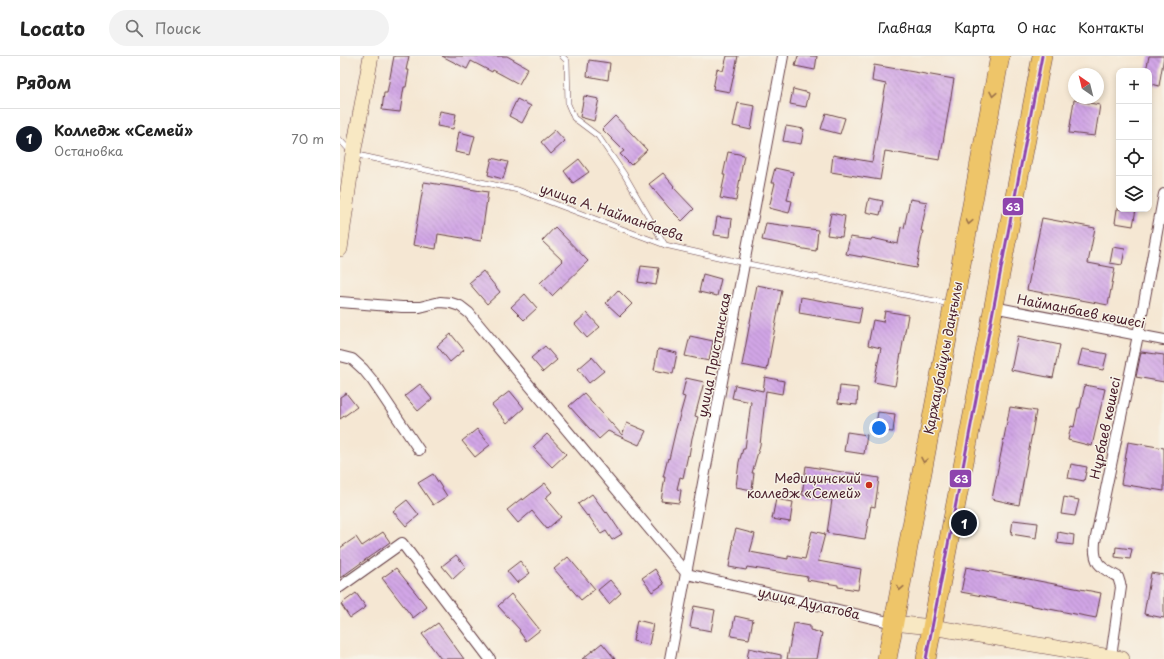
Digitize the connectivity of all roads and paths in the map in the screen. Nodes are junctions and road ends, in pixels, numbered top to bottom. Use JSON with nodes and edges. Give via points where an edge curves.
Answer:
{"nodes":[{"id":1,"x":371,"y":56,"type":"edge"},
{"id":2,"x":562,"y":56,"type":"edge"},
{"id":3,"x":783,"y":56,"type":"edge"},
{"id":4,"x":1000,"y":56,"type":"edge"},
{"id":5,"x":1042,"y":56,"type":"edge"},
{"id":6,"x":340,"y":140,"type":"edge"},
{"id":7,"x":353,"y":154,"type":"junction"},
{"id":8,"x":1164,"y":194,"type":"edge"},
{"id":9,"x":665,"y":245,"type":"junction"},
{"id":10,"x":340,"y":249,"type":"edge"},
{"id":11,"x":744,"y":263,"type":"junction"},
{"id":12,"x":340,"y":302,"type":"edge"},
{"id":13,"x":953,"y":305,"type":"junction"},
{"id":14,"x":993,"y":307,"type":"junction"},
{"id":15,"x":1138,"y":335,"type":"junction"},
{"id":16,"x":1164,"y":340,"type":"edge"},
{"id":17,"x":340,"y":356,"type":"edge"},
{"id":18,"x":419,"y":450,"type":"dead end"},
{"id":19,"x":686,"y":574,"type":"junction"},
{"id":20,"x":340,"y":588,"type":"edge"},
{"id":21,"x":893,"y":623,"type":"junction"},
{"id":22,"x":932,"y":627,"type":"junction"},
{"id":23,"x":1081,"y":655,"type":"edge"},
{"id":24,"x":1116,"y":658,"type":"edge"},
{"id":25,"x":490,"y":659,"type":"edge"},
{"id":26,"x":670,"y":659,"type":"edge"},
{"id":27,"x":887,"y":659,"type":"edge"},
{"id":28,"x":926,"y":659,"type":"edge"}],
"edges":[{"from":1,"to":7,"type":"street"},
{"from":2,"to":9,"type":"lane","via":[[567,61],[568,104],[574,118],[598,136],[624,174]]},
{"from":3,"to":11,"type":"street","name":"улица Пристанская"},
{"from":4,"to":13,"type":"highway","name":"Қаржаубайұлы даңғылы","one_way":true},
{"from":5,"to":14,"type":"highway"},
{"from":6,"to":7,"type":"lane"},
{"from":7,"to":9,"type":"lane","name":"улица А. Найманбаева","via":[[518,190]]},
{"from":7,"to":10,"type":"street"},
{"from":8,"to":15,"type":"street","name":"Нұрбаев көшесі"},
{"from":9,"to":11,"type":"lane","name":"улица А. Найманбаева"},
{"from":11,"to":13,"type":"lane","name":"улица А. Найманбаева"},
{"from":11,"to":19,"type":"street","name":"улица Пристанская"},
{"from":12,"to":19,"type":"street","via":[[402,307],[451,302],[469,313]]},
{"from":13,"to":21,"type":"highway","name":"Қаржаубайұлы даңғылы","one_way":true},
{"from":14,"to":15,"type":"street","name":"Найманбаев көшесі"},
{"from":14,"to":22,"type":"highway"},
{"from":15,"to":16,"type":"street","name":"Найманбаев көшесі"},
{"from":15,"to":24,"type":"street","name":"Нұрбаев көшесі","via":[[1094,554],[1096,562],[1118,577],[1121,587]]},
{"from":17,"to":18,"type":"street","via":[[352,359],[363,369]]},
{"from":19,"to":21,"type":"street","name":"улица Дулатова"},
{"from":19,"to":26,"type":"street","name":"улица Пристанская"},
{"from":20,"to":25,"type":"street","via":[[402,543]]},
{"from":21,"to":22,"type":"street","name":"улица Дулатова"},
{"from":21,"to":27,"type":"highway","name":"Қаржаубайұлы даңғылы"},
{"from":22,"to":23,"type":"street","name":"улица Дулатова"},
{"from":22,"to":28,"type":"highway"},
{"from":23,"to":24,"type":"street","name":"улица Дулатова"}]}
